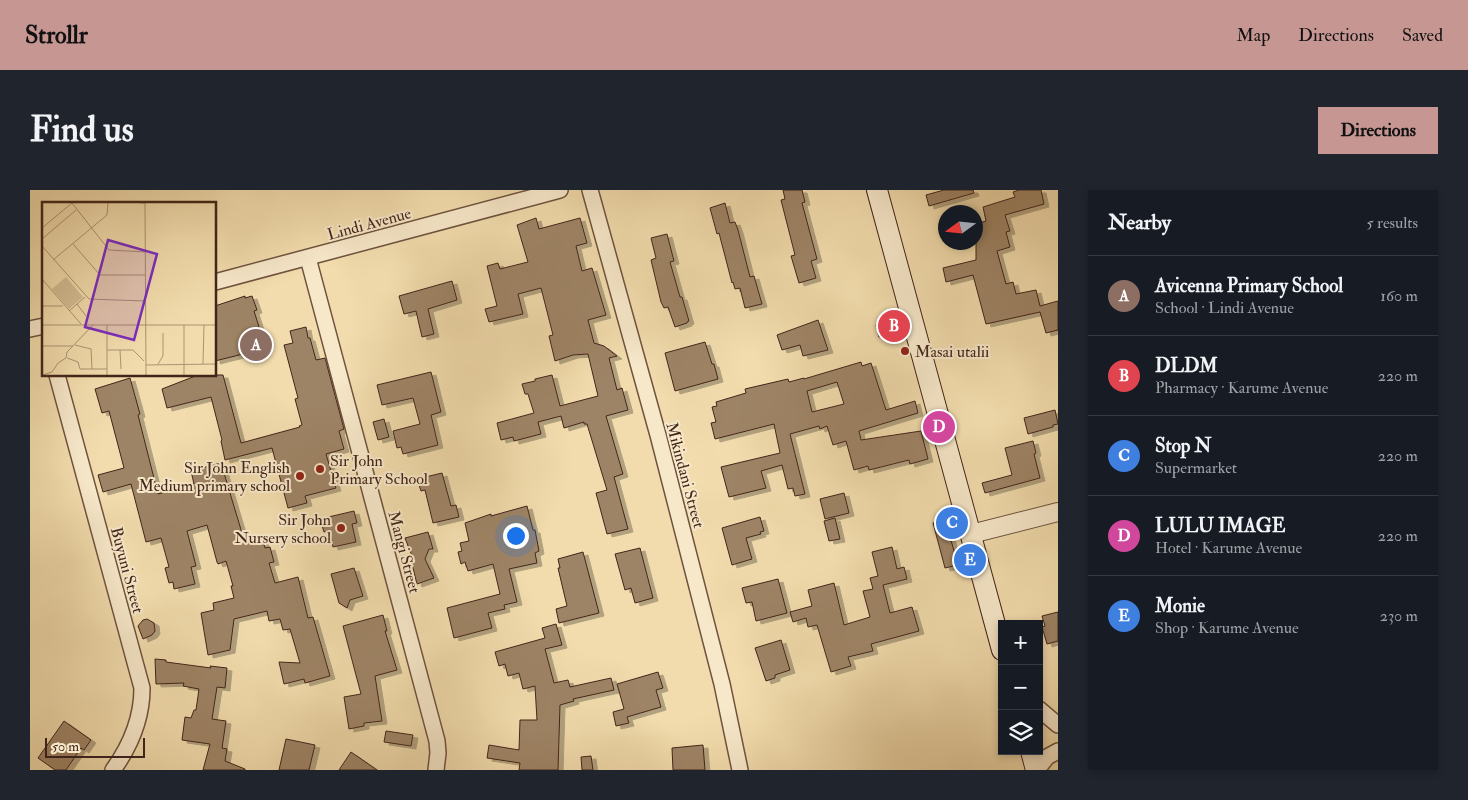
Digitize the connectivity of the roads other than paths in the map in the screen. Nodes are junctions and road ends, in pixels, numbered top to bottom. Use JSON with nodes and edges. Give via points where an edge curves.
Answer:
{"nodes":[{"id":1,"x":560,"y":190,"type":"edge"},
{"id":2,"x":590,"y":190,"type":"edge"},
{"id":3,"x":877,"y":190,"type":"edge"},
{"id":4,"x":308,"y":258,"type":"junction"},
{"id":5,"x":216,"y":282,"type":"edge"},
{"id":6,"x":57,"y":376,"type":"edge"},
{"id":7,"x":1058,"y":512,"type":"edge"},
{"id":8,"x":971,"y":534,"type":"junction"},
{"id":9,"x":998,"y":635,"type":"edge"},
{"id":10,"x":1040,"y":710,"type":"edge"},
{"id":11,"x":1058,"y":725,"type":"edge"},
{"id":12,"x":1058,"y":751,"type":"edge"},
{"id":13,"x":1032,"y":755,"type":"edge"},
{"id":14,"x":113,"y":770,"type":"edge"},
{"id":15,"x":436,"y":770,"type":"edge"},
{"id":16,"x":740,"y":770,"type":"edge"},
{"id":17,"x":1037,"y":770,"type":"edge"}],
"edges":[{"from":1,"to":4,"type":"street","name":"Lindi Avenue"},
{"from":2,"to":16,"type":"street","name":"Mikindani Street","via":[[658,435],[722,684]]},
{"from":3,"to":8,"type":"main road"},
{"from":4,"to":5,"type":"street","name":"Lindi Avenue"},
{"from":4,"to":15,"type":"street","name":"Mangi Street","via":[[437,741]]},
{"from":6,"to":14,"type":"street","name":"Buyuni Street","via":[[142,688],[135,731]]},
{"from":7,"to":8,"type":"street"},
{"from":8,"to":9,"type":"main road"},
{"from":10,"to":11,"type":"street"},
{"from":12,"to":17,"type":"street","via":[[1047,757]]},
{"from":13,"to":17,"type":"main road"}]}
